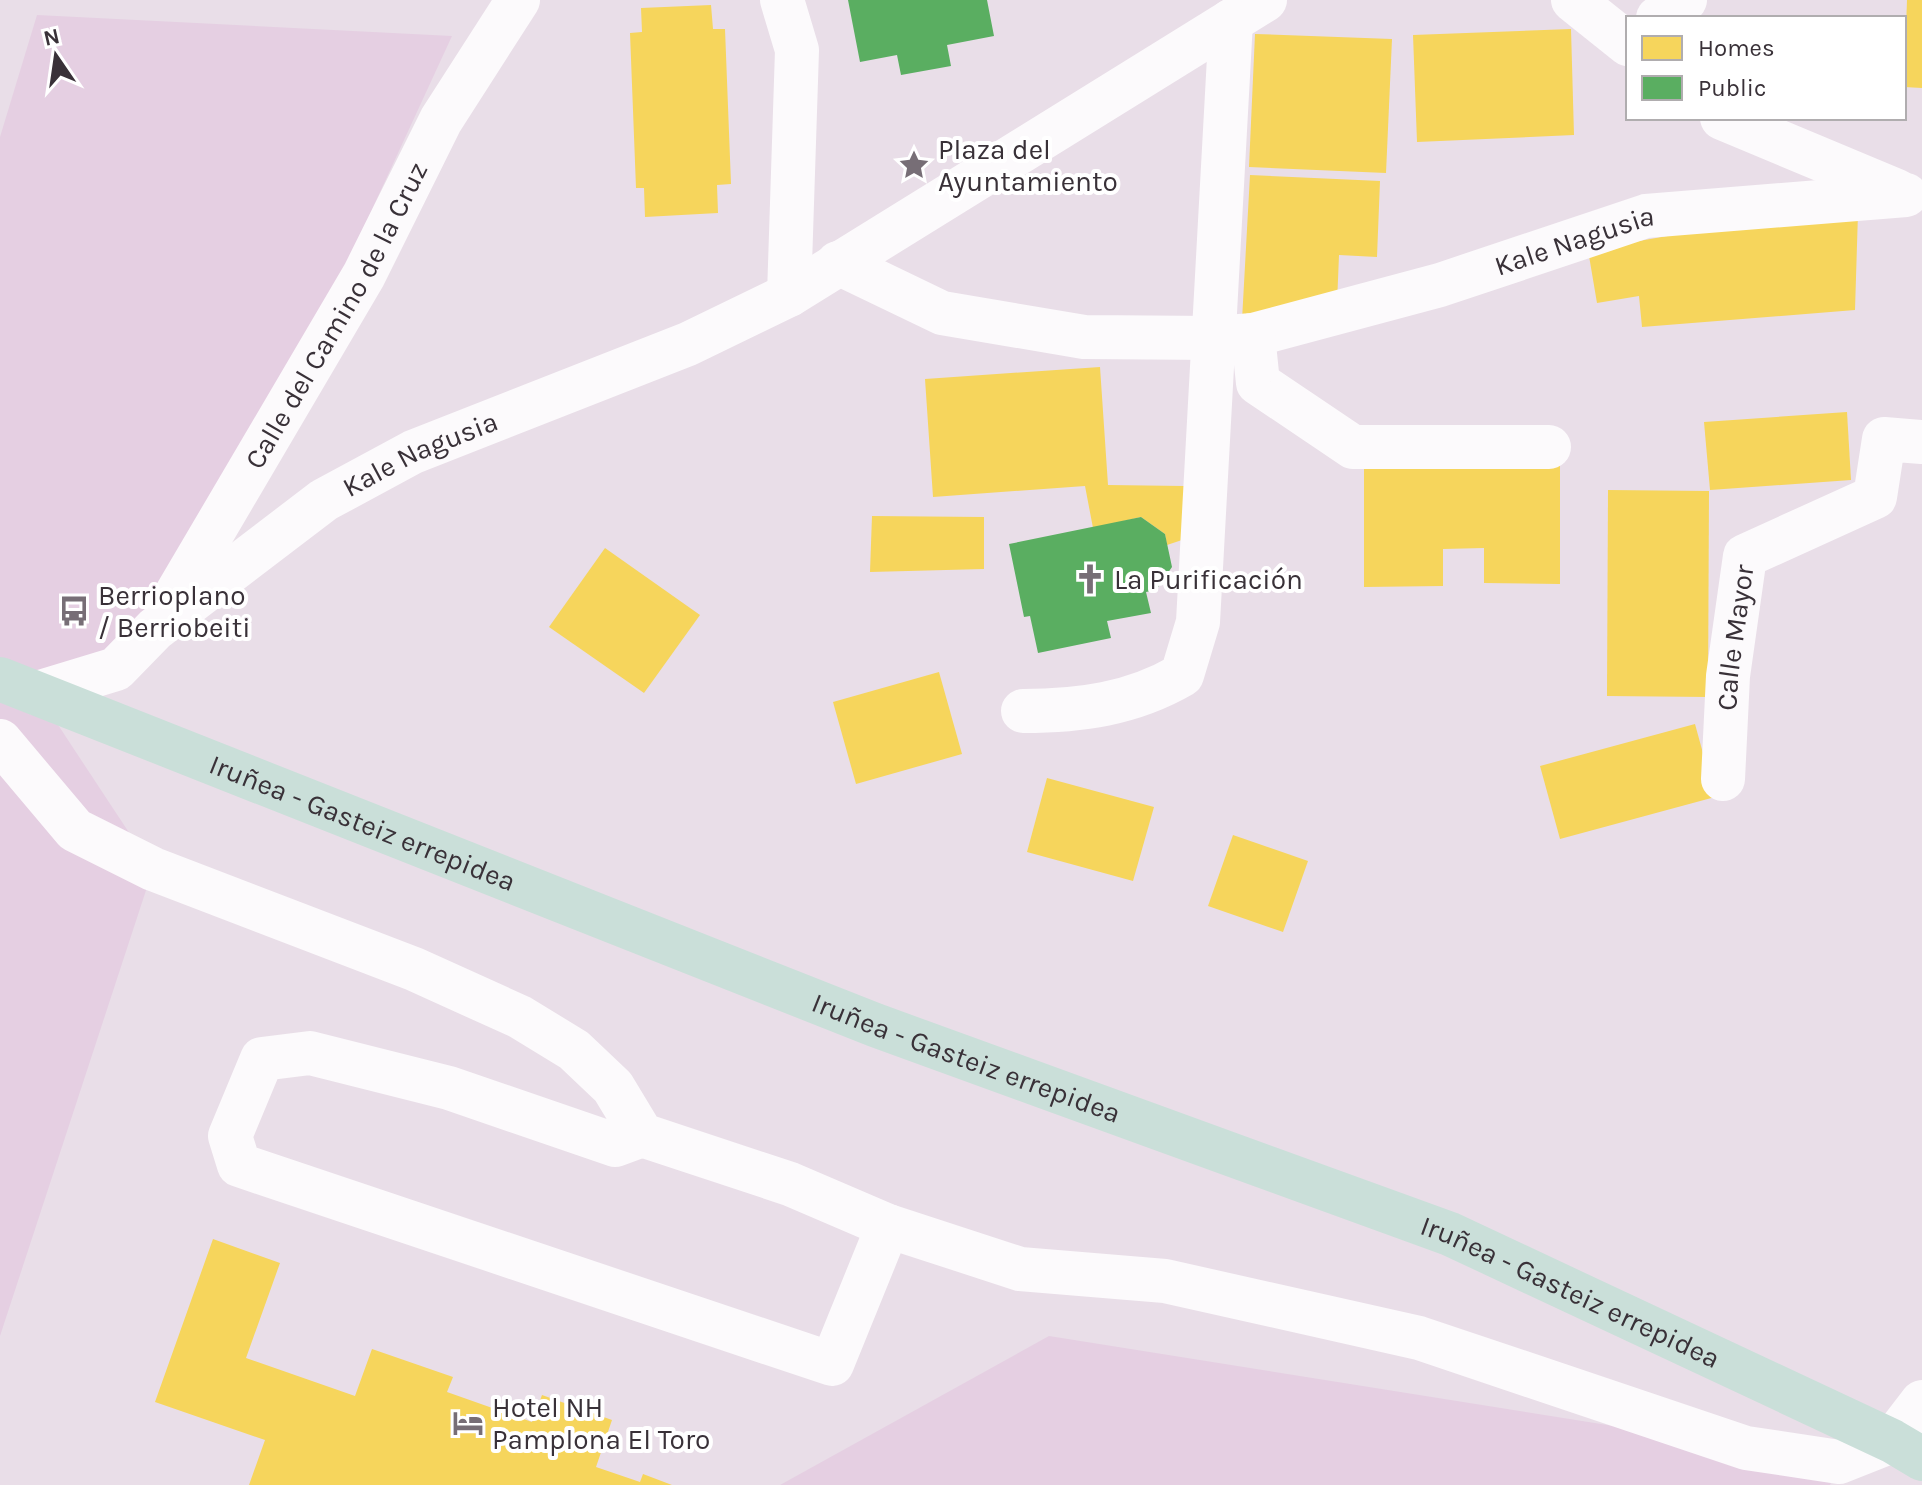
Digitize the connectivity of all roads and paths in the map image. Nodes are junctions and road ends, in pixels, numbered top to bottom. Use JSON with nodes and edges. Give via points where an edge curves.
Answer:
{"nodes":[{"id":1,"x":518,"y":0,"type":"edge"},
{"id":2,"x":782,"y":0,"type":"edge"},
{"id":3,"x":1573,"y":0,"type":"edge"},
{"id":4,"x":1685,"y":0,"type":"edge"},
{"id":5,"x":1248,"y":10,"type":"edge"},
{"id":6,"x":1662,"y":16,"type":"edge"},
{"id":7,"x":1626,"y":30,"type":"edge"},
{"id":8,"x":1727,"y":120,"type":"edge"},
{"id":9,"x":1914,"y":197,"type":"edge"},
{"id":10,"x":838,"y":263,"type":"junction"},
{"id":11,"x":789,"y":295,"type":"junction"},
{"id":12,"x":1233,"y":336,"type":"junction"},
{"id":13,"x":1903,"y":440,"type":"edge"},
{"id":14,"x":1549,"y":447,"type":"dead end"},
{"id":15,"x":155,"y":629,"type":"junction"},
{"id":16,"x":19,"y":686,"type":"edge"},
{"id":17,"x":1023,"y":711,"type":"dead end"},
{"id":18,"x":0,"y":741,"type":"edge"},
{"id":19,"x":1723,"y":779,"type":"dead end"},
{"id":20,"x":642,"y":1135,"type":"junction"},
{"id":21,"x":888,"y":1226,"type":"junction"},
{"id":22,"x":1922,"y":1402,"type":"edge"},
{"id":23,"x":1907,"y":1450,"type":"edge"}],
"edges":[{"from":1,"to":15,"type":"street","name":"Calle del Camino de la Cruz","via":[[441,120],[364,275]]},
{"from":2,"to":11,"type":"street","via":[[797,50]]},
{"from":3,"to":7,"type":"street"},
{"from":4,"to":6,"type":"street"},
{"from":5,"to":10,"type":"street","name":"Kale Nagusia"},
{"from":5,"to":12,"type":"street","name":"Kale Nagusia"},
{"from":8,"to":9,"type":"street"},
{"from":9,"to":12,"type":"street","name":"Kale Nagusia","via":[[1646,216],[1440,285]]},
{"from":10,"to":11,"type":"street","name":"Kale Nagusia"},
{"from":10,"to":12,"type":"street","name":"Kale Nagusia","via":[[942,313],[1084,337]]},
{"from":11,"to":15,"type":"street","name":"Kale Nagusia","via":[[688,344],[413,452],[324,500]]},
{"from":12,"to":14,"type":"street","name":"Kale Nagusia","via":[[1258,383],[1353,447]]},
{"from":12,"to":17,"type":"street","name":"Kale Nagusia","via":[[1198,622],[1182,675],[1152,692],[1078,711]]},
{"from":13,"to":19,"type":"street","name":"Calle Mayor","via":[[1875,497],[1745,556],[1728,676]]},
{"from":15,"to":16,"type":"street","name":"Kale Nagusia","via":[[116,669]]},
{"from":16,"to":23,"type":"highway","name":"Iruñea - Gasteiz errepidea","via":[[875,1025],[1450,1234]]},
{"from":18,"to":20,"type":"street","via":[[75,830],[153,869],[386,957],[520,1017],[574,1050],[613,1087]]},
{"from":20,"to":21,"type":"street","via":[[790,1184]]},
{"from":20,"to":21,"type":"street","via":[[615,1145],[449,1088],[310,1053],[262,1059],[230,1136],[239,1165],[832,1364]]},
{"from":21,"to":23,"type":"street","via":[[1020,1269],[1165,1281],[1419,1338],[1746,1448],[1839,1462]]},
{"from":22,"to":23,"type":"street"}]}
